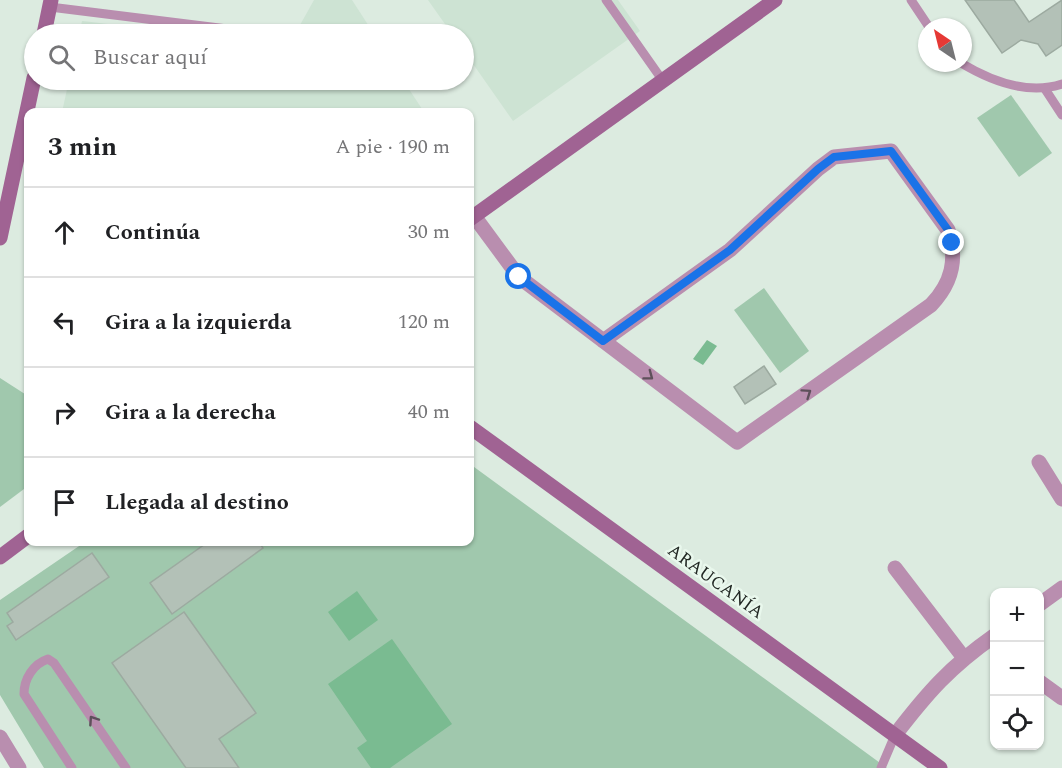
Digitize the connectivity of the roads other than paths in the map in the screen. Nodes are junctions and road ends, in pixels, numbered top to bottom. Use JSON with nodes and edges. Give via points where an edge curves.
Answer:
{"nodes":[{"id":1,"x":606,"y":0,"type":"edge"},
{"id":2,"x":775,"y":0,"type":"edge"},
{"id":3,"x":911,"y":0,"type":"edge"},
{"id":4,"x":51,"y":4,"type":"edge"},
{"id":5,"x":923,"y":18,"type":"edge"},
{"id":6,"x":46,"y":24,"type":"edge"},
{"id":7,"x":195,"y":24,"type":"edge"},
{"id":8,"x":972,"y":69,"type":"edge"},
{"id":9,"x":663,"y":81,"type":"junction"},
{"id":10,"x":1062,"y":84,"type":"edge"},
{"id":11,"x":1045,"y":89,"type":"junction"},
{"id":12,"x":31,"y":90,"type":"edge"},
{"id":13,"x":28,"y":108,"type":"edge"},
{"id":14,"x":1062,"y":115,"type":"edge"},
{"id":15,"x":24,"y":125,"type":"edge"},
{"id":16,"x":474,"y":217,"type":"edge"},
{"id":17,"x":474,"y":221,"type":"edge"},
{"id":18,"x":0,"y":238,"type":"edge"},
{"id":19,"x":603,"y":341,"type":"junction"},
{"id":20,"x":474,"y":430,"type":"edge"},
{"id":21,"x":1039,"y":462,"type":"dead end"},
{"id":22,"x":1062,"y":499,"type":"edge"},
{"id":23,"x":24,"y":539,"type":"edge"},
{"id":24,"x":0,"y":557,"type":"edge"},
{"id":25,"x":895,"y":568,"type":"dead end"},
{"id":26,"x":1062,"y":588,"type":"edge"},
{"id":27,"x":1044,"y":601,"type":"edge"},
{"id":28,"x":990,"y":643,"type":"edge"},
{"id":29,"x":964,"y":658,"type":"junction"},
{"id":30,"x":1044,"y":685,"type":"edge"},
{"id":31,"x":1062,"y":698,"type":"edge"},
{"id":32,"x":895,"y":735,"type":"junction"},
{"id":33,"x":0,"y":737,"type":"edge"},
{"id":34,"x":19,"y":768,"type":"edge"},
{"id":35,"x":72,"y":768,"type":"edge"},
{"id":36,"x":126,"y":768,"type":"edge"},
{"id":37,"x":881,"y":768,"type":"edge"},
{"id":38,"x":940,"y":768,"type":"edge"}],
"edges":[{"from":1,"to":9,"type":"lane"},
{"from":2,"to":9,"type":"street"},
{"from":3,"to":5,"type":"lane"},
{"from":4,"to":6,"type":"street"},
{"from":4,"to":7,"type":"lane"},
{"from":8,"to":11,"type":"lane","via":[[998,82]]},
{"from":9,"to":16,"type":"street"},
{"from":10,"to":11,"type":"lane"},
{"from":11,"to":14,"type":"lane"},
{"from":12,"to":13,"type":"street"},
{"from":15,"to":18,"type":"street"},
{"from":17,"to":19,"type":"street","via":[[519,277]]},
{"from":19,"to":19,"type":"street","one_way":true,"via":[[737,442],[931,305],[952,271],[952,243],[948,230],[891,151],[834,157],[730,250]]},
{"from":20,"to":32,"type":"street","name":"ARAUCANÍA"},
{"from":21,"to":22,"type":"street"},
{"from":23,"to":24,"type":"street"},
{"from":25,"to":29,"type":"street"},
{"from":26,"to":27,"type":"street"},
{"from":28,"to":29,"type":"street"},
{"from":29,"to":32,"type":"street","via":[[937,682]]},
{"from":30,"to":31,"type":"street"},
{"from":32,"to":37,"type":"lane"},
{"from":32,"to":38,"type":"street","name":"ARAUCANÍA"},
{"from":33,"to":34,"type":"street"},
{"from":36,"to":35,"type":"lane","one_way":true,"via":[[48,659],[33,668],[24,694]]}]}
